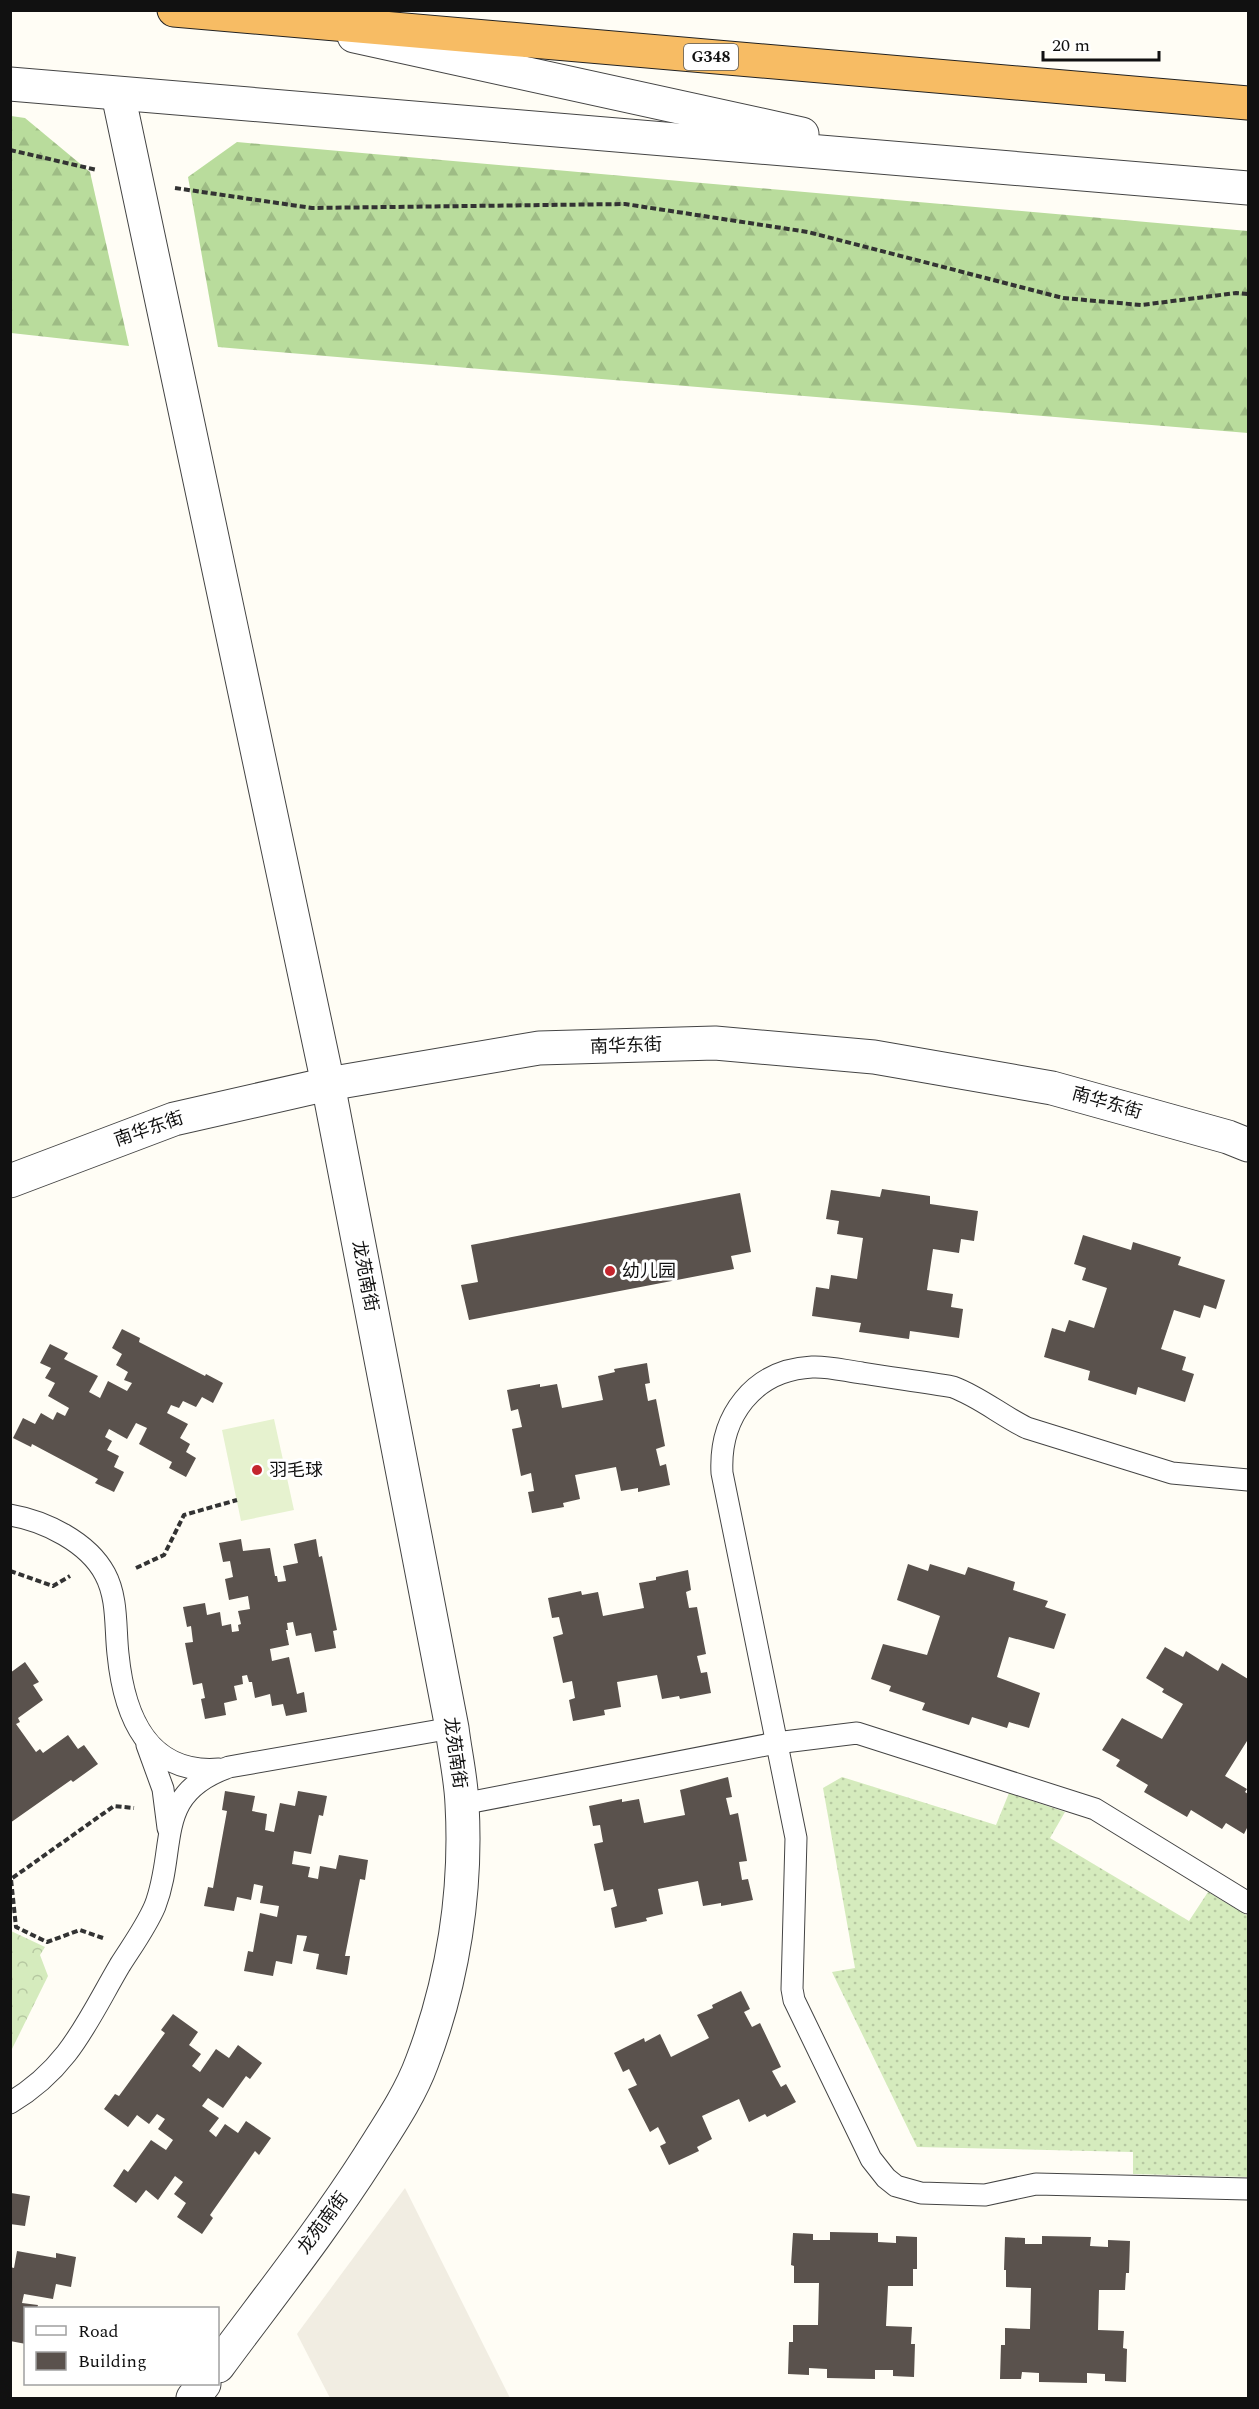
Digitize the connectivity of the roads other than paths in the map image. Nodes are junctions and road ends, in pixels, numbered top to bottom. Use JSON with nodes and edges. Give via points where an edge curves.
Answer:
{"nodes":[{"id":1,"x":174,"y":10,"type":"edge"},
{"id":2,"x":282,"y":21,"type":"junction"},
{"id":3,"x":10,"y":84,"type":"edge"},
{"id":4,"x":118,"y":94,"type":"junction"},
{"id":5,"x":1248,"y":103,"type":"edge"},
{"id":6,"x":933,"y":162,"type":"junction"},
{"id":7,"x":1248,"y":188,"type":"edge"},
{"id":8,"x":328,"y":1084,"type":"junction"},
{"id":9,"x":1248,"y":1145,"type":"edge"},
{"id":10,"x":10,"y":1181,"type":"edge"},
{"id":11,"x":1248,"y":1480,"type":"edge"},
{"id":12,"x":10,"y":1504,"type":"edge"},
{"id":13,"x":20,"y":1518,"type":"edge"},
{"id":14,"x":452,"y":1728,"type":"junction"},
{"id":15,"x":141,"y":1734,"type":"junction"},
{"id":16,"x":776,"y":1743,"type":"junction"},
{"id":17,"x":225,"y":1768,"type":"junction"},
{"id":18,"x":462,"y":1804,"type":"junction"},
{"id":19,"x":168,"y":1837,"type":"junction"},
{"id":20,"x":1248,"y":1903,"type":"edge"},
{"id":21,"x":10,"y":2103,"type":"edge"},
{"id":22,"x":1248,"y":2189,"type":"edge"},
{"id":23,"x":219,"y":2365,"type":"edge"},
{"id":24,"x":203,"y":2385,"type":"edge"},
{"id":25,"x":193,"y":2398,"type":"edge"}],
"edges":[{"from":1,"to":2,"type":"highway","number":"G348"},
{"from":2,"to":5,"type":"highway","number":"G348"},
{"from":2,"to":6,"type":"street"},
{"from":3,"to":4,"type":"street"},
{"from":4,"to":6,"type":"street"},
{"from":4,"to":8,"type":"street","name":"龙苑南街"},
{"from":6,"to":7,"type":"street"},
{"from":8,"to":9,"type":"street","name":"南华东街","via":[[540,1048],[715,1043],[874,1057],[1052,1088]]},
{"from":8,"to":10,"type":"street","name":"南华东街","via":[[174,1119]]},
{"from":8,"to":14,"type":"street","name":"龙苑南街"},
{"from":11,"to":16,"type":"lane","via":[[1172,1473],[1028,1428],[953,1387],[811,1367],[784,1372],[755,1388],[731,1418],[721,1452],[722,1473]]},
{"from":12,"to":13,"type":"lane"},
{"from":13,"to":15,"type":"lane","via":[[81,1545],[94,1557],[108,1581],[124,1693]]},
{"from":14,"to":17,"type":"lane"},
{"from":14,"to":18,"type":"street","name":"龙苑南街"},
{"from":15,"to":17,"type":"lane","via":[[153,1749],[175,1763],[202,1770]]},
{"from":15,"to":19,"type":"lane","via":[[156,1767],[166,1804]]},
{"from":16,"to":18,"type":"lane"},
{"from":16,"to":20,"type":"lane","via":[[857,1734],[1074,1801],[1095,1809]]},
{"from":16,"to":22,"type":"lane","via":[[796,1838],[794,2000],[871,2159],[886,2178],[907,2191],[985,2195],[1036,2184]]},
{"from":17,"to":19,"type":"lane","via":[[189,1790],[173,1815]]},
{"from":18,"to":23,"type":"street","name":"龙苑南街","via":[[462,1875],[455,1942],[422,2063],[391,2124],[346,2192]]},
{"from":19,"to":21,"type":"lane","via":[[164,1873],[154,1907],[72,2049],[42,2080]]},
{"from":24,"to":25,"type":"street"}]}
